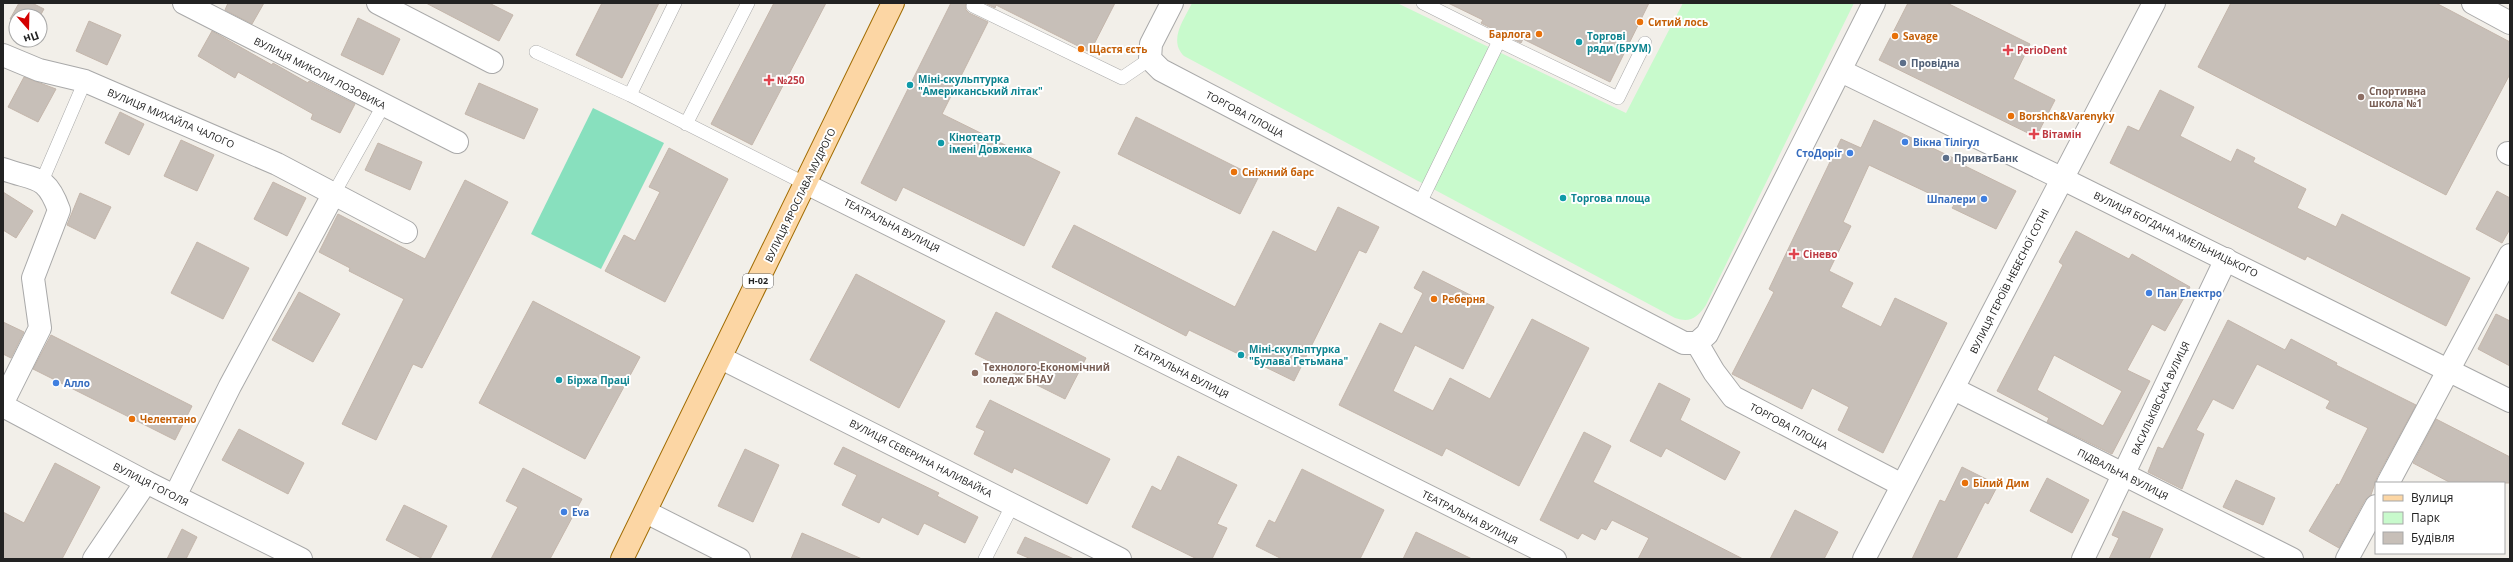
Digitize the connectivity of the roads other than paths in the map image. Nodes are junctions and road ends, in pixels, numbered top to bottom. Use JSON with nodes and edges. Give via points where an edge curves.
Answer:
{"nodes":[{"id":1,"x":184,"y":3,"type":"edge"},
{"id":2,"x":378,"y":3,"type":"edge"},
{"id":3,"x":676,"y":3,"type":"edge"},
{"id":4,"x":748,"y":3,"type":"edge"},
{"id":5,"x":893,"y":3,"type":"edge"},
{"id":6,"x":1172,"y":3,"type":"edge"},
{"id":7,"x":1423,"y":3,"type":"edge"},
{"id":8,"x":1874,"y":3,"type":"edge"},
{"id":9,"x":2154,"y":3,"type":"edge"},
{"id":10,"x":2473,"y":3,"type":"edge"},
{"id":11,"x":973,"y":6,"type":"dead end"},
{"id":12,"x":2510,"y":23,"type":"edge"},
{"id":13,"x":1499,"y":41,"type":"junction"},
{"id":14,"x":1645,"y":43,"type":"dead end"},
{"id":15,"x":536,"y":52,"type":"dead end"},
{"id":16,"x":3,"y":55,"type":"edge"},
{"id":17,"x":1150,"y":59,"type":"junction"},
{"id":18,"x":492,"y":62,"type":"dead end"},
{"id":19,"x":1841,"y":71,"type":"junction"},
{"id":20,"x":86,"y":81,"type":"junction"},
{"id":21,"x":630,"y":95,"type":"junction"},
{"id":22,"x":383,"y":106,"type":"junction"},
{"id":23,"x":686,"y":124,"type":"junction"},
{"id":24,"x":457,"y":142,"type":"dead end"},
{"id":25,"x":3,"y":169,"type":"edge"},
{"id":26,"x":2064,"y":179,"type":"junction"},
{"id":27,"x":42,"y":181,"type":"junction"},
{"id":28,"x":806,"y":184,"type":"junction"},
{"id":29,"x":333,"y":195,"type":"junction"},
{"id":30,"x":1419,"y":205,"type":"junction"},
{"id":31,"x":406,"y":232,"type":"dead end"},
{"id":32,"x":2510,"y":256,"type":"edge"},
{"id":33,"x":2226,"y":259,"type":"junction"},
{"id":34,"x":1697,"y":343,"type":"junction"},
{"id":35,"x":721,"y":358,"type":"junction"},
{"id":36,"x":2448,"y":371,"type":"junction"},
{"id":37,"x":1954,"y":389,"type":"junction"},
{"id":38,"x":2510,"y":401,"type":"edge"},
{"id":39,"x":3,"y":402,"type":"edge"},
{"id":40,"x":3,"y":406,"type":"edge"},
{"id":41,"x":2124,"y":474,"type":"junction"},
{"id":42,"x":146,"y":482,"type":"junction"},
{"id":43,"x":2389,"y":482,"type":"edge"},
{"id":44,"x":1902,"y":485,"type":"junction"},
{"id":45,"x":175,"y":496,"type":"junction"},
{"id":46,"x":1013,"y":504,"type":"junction"},
{"id":47,"x":2375,"y":508,"type":"edge"},
{"id":48,"x":646,"y":512,"type":"junction"},
{"id":49,"x":94,"y":559,"type":"edge"},
{"id":50,"x":301,"y":559,"type":"edge"},
{"id":51,"x":622,"y":559,"type":"edge"},
{"id":52,"x":738,"y":559,"type":"edge"},
{"id":53,"x":985,"y":559,"type":"edge"},
{"id":54,"x":1120,"y":559,"type":"edge"},
{"id":55,"x":1556,"y":559,"type":"edge"},
{"id":56,"x":1864,"y":559,"type":"edge"},
{"id":57,"x":2083,"y":559,"type":"edge"},
{"id":58,"x":2292,"y":559,"type":"edge"},
{"id":59,"x":2348,"y":559,"type":"edge"}],
"edges":[{"from":1,"to":22,"type":"street","name":"ВУЛИЦЯ МИКОЛИ ЛОЗОВИКА"},
{"from":2,"to":18,"type":"street"},
{"from":3,"to":21,"type":"lane"},
{"from":4,"to":23,"type":"lane"},
{"from":5,"to":28,"type":"main road","name":"ВУЛИЦЯ ЯРОСЛАВА МУДРОГО","number":"Н-02"},
{"from":6,"to":17,"type":"street","via":[[1151,44]]},
{"from":7,"to":13,"type":"lane"},
{"from":8,"to":19,"type":"street"},
{"from":9,"to":26,"type":"street","name":"ВУЛИЦЯ ГЕРОЇВ НЕБЕСНОЇ СОТНІ"},
{"from":10,"to":12,"type":"street"},
{"from":11,"to":17,"type":"lane","via":[[1122,78]]},
{"from":13,"to":14,"type":"lane","via":[[1618,98]]},
{"from":13,"to":30,"type":"lane"},
{"from":15,"to":21,"type":"lane"},
{"from":16,"to":20,"type":"street","name":"ВУЛИЦЯ МИХАЙЛА ЧАЛОГО","via":[[39,70]]},
{"from":17,"to":30,"type":"street","name":"ТОРГОВА ПЛОЩА","via":[[1161,70]]},
{"from":19,"to":26,"type":"street","name":"ВУЛИЦЯ БОГДАНА ХМЕЛЬНИЦЬКОГО"},
{"from":19,"to":34,"type":"street","via":[[1707,334]]},
{"from":20,"to":27,"type":"lane"},
{"from":20,"to":29,"type":"street","name":"ВУЛИЦЯ МИХАЙЛА ЧАЛОГО","via":[[277,164]]},
{"from":21,"to":23,"type":"lane"},
{"from":22,"to":24,"type":"street","name":"ВУЛИЦЯ МИКОЛИ ЛОЗОВИКА"},
{"from":22,"to":29,"type":"lane"},
{"from":23,"to":28,"type":"lane"},
{"from":25,"to":27,"type":"street"},
{"from":26,"to":33,"type":"street","name":"ВУЛИЦЯ БОГДАНА ХМЕЛЬНИЦЬКОГО"},
{"from":26,"to":37,"type":"street","name":"ВУЛИЦЯ ГЕРОЇВ НЕБЕСНОЇ СОТНІ"},
{"from":27,"to":39,"type":"street","via":[[52,193],[59,210],[33,278],[40,328]]},
{"from":28,"to":35,"type":"main road","name":"ВУЛИЦЯ ЯРОСЛАВА МУДРОГО","number":"Н-02"},
{"from":28,"to":55,"type":"street","name":"ТЕАТРАЛЬНА ВУЛИЦЯ"},
{"from":29,"to":31,"type":"street","name":"ВУЛИЦЯ МИХАЙЛА ЧАЛОГО"},
{"from":29,"to":45,"type":"street","via":[[230,386]]},
{"from":30,"to":34,"type":"street","name":"ТОРГОВА ПЛОЩА","via":[[1684,343]]},
{"from":32,"to":36,"type":"street"},
{"from":33,"to":36,"type":"street","name":"ВУЛИЦЯ БОГДАНА ХМЕЛЬНИЦЬКОГО"},
{"from":33,"to":41,"type":"street","name":"ВАСИЛЬКІВСЬКА ВУЛИЦЯ"},
{"from":34,"to":44,"type":"street","name":"ТОРГОВА ПЛОЩА","via":[[1714,372],[1733,396]]},
{"from":35,"to":46,"type":"street","name":"ВУЛИЦЯ СЕВЕРИНА НАЛИВАЙКА"},
{"from":35,"to":48,"type":"main road","name":"ВУЛИЦЯ ЯРОСЛАВА МУДРОГО","number":"Н-02"},
{"from":36,"to":38,"type":"street","name":"ВУЛИЦЯ БОГДАНА ХМЕЛЬНИЦЬКОГО"},
{"from":36,"to":43,"type":"street"},
{"from":37,"to":41,"type":"street","name":"ПІДВАЛЬНА ВУЛИЦЯ"},
{"from":37,"to":44,"type":"street","name":"ВУЛИЦЯ ГЕРОЇВ НЕБЕСНОЇ СОТНІ"},
{"from":40,"to":42,"type":"street","name":"ВУЛИЦЯ ГОГОЛЯ"},
{"from":41,"to":57,"type":"street","name":"ВАСИЛЬКІВСЬКА ВУЛИЦЯ"},
{"from":41,"to":58,"type":"street","name":"ПІДВАЛЬНА ВУЛИЦЯ"},
{"from":42,"to":45,"type":"street","name":"ВУЛИЦЯ ГОГОЛЯ"},
{"from":42,"to":49,"type":"street"},
{"from":44,"to":56,"type":"street","name":"ВУЛИЦЯ ГЕРОЇВ НЕБЕСНОЇ СОТНІ"},
{"from":45,"to":50,"type":"street","name":"ВУЛИЦЯ ГОГОЛЯ"},
{"from":46,"to":53,"type":"lane"},
{"from":46,"to":54,"type":"street","name":"ВУЛИЦЯ СЕВЕРИНА НАЛИВАЙКА"},
{"from":47,"to":59,"type":"street"},
{"from":48,"to":51,"type":"main road","name":"ВУЛИЦЯ ЯРОСЛАВА МУДРОГО","number":"Н-02"},
{"from":48,"to":52,"type":"street"}]}
